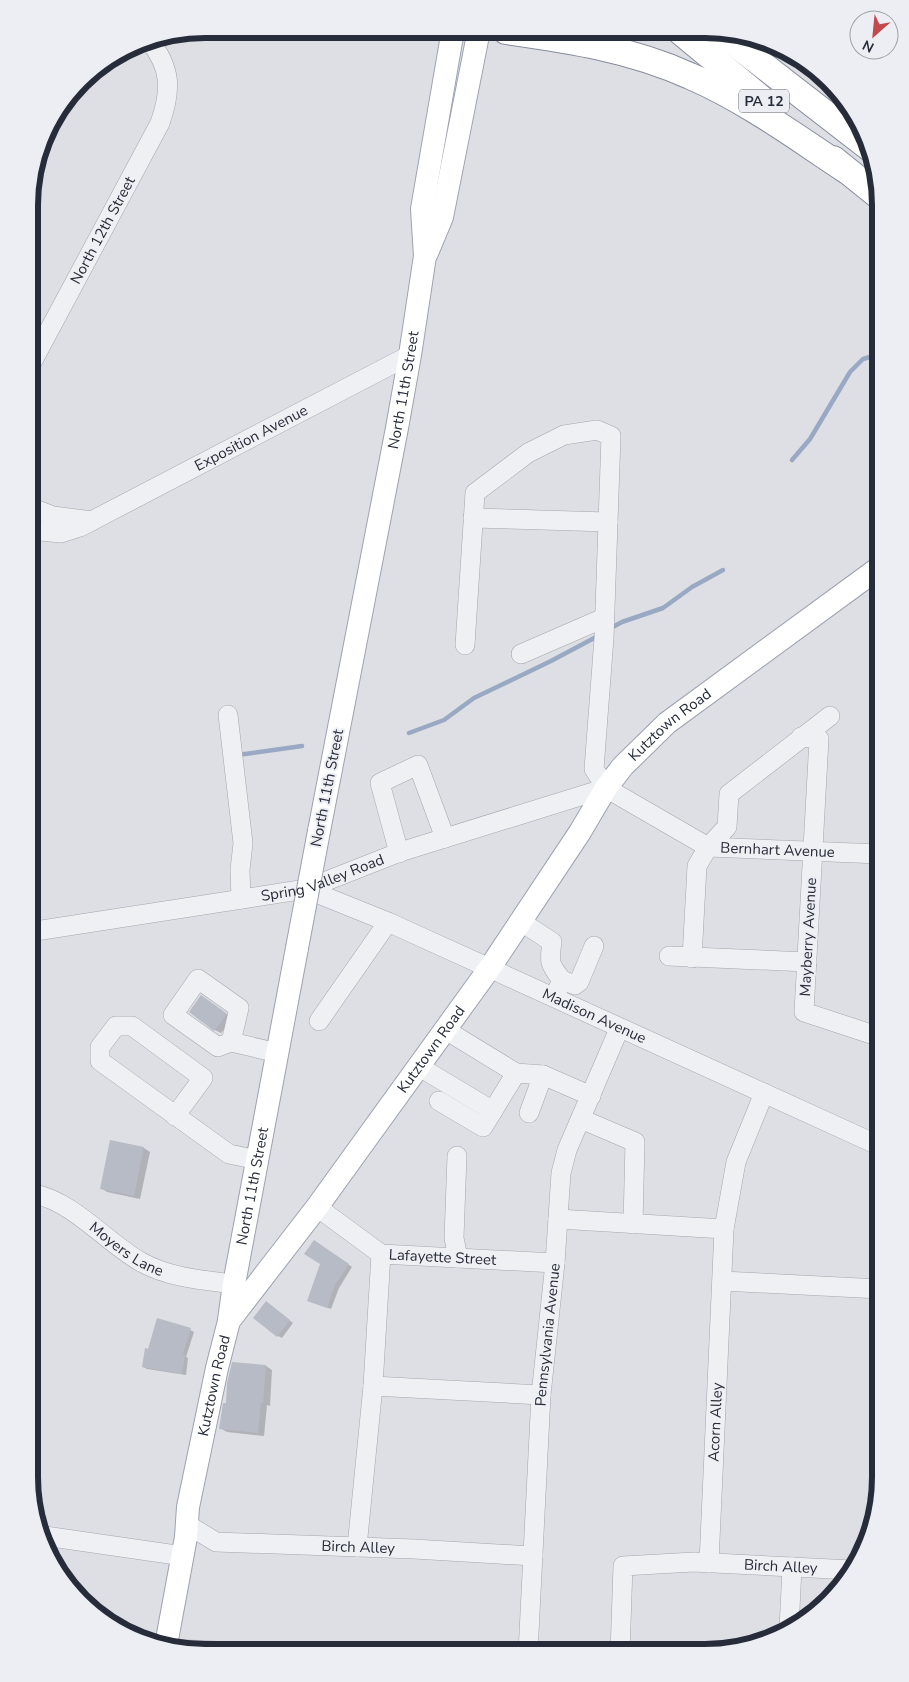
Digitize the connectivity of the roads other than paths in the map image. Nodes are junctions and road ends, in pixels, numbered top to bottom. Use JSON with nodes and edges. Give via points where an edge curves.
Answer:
{"nodes":[{"id":1,"x":452,"y":38,"type":"edge"},
{"id":2,"x":477,"y":38,"type":"edge"},
{"id":3,"x":551,"y":38,"type":"edge"},
{"id":4,"x":688,"y":38,"type":"edge"},
{"id":5,"x":730,"y":40,"type":"edge"},
{"id":6,"x":153,"y":45,"type":"edge"},
{"id":7,"x":767,"y":50,"type":"edge"},
{"id":8,"x":837,"y":122,"type":"junction"},
{"id":9,"x":857,"y":138,"type":"edge"},
{"id":10,"x":846,"y":170,"type":"junction"},
{"id":11,"x":871,"y":189,"type":"edge"},
{"id":12,"x":425,"y":256,"type":"junction"},
{"id":13,"x":38,"y":351,"type":"edge"},
{"id":14,"x":410,"y":355,"type":"junction"},
{"id":15,"x":38,"y":509,"type":"edge"},
{"id":16,"x":473,"y":518,"type":"junction"},
{"id":17,"x":93,"y":521,"type":"junction"},
{"id":18,"x":608,"y":522,"type":"junction"},
{"id":19,"x":38,"y":531,"type":"edge"},
{"id":20,"x":872,"y":573,"type":"edge"},
{"id":21,"x":604,"y":618,"type":"junction"},
{"id":22,"x":465,"y":645,"type":"dead end"},
{"id":23,"x":520,"y":654,"type":"dead end"},
{"id":24,"x":228,"y":716,"type":"dead end"},
{"id":25,"x":830,"y":716,"type":"dead end"},
{"id":26,"x":801,"y":737,"type":"junction"},
{"id":27,"x":606,"y":788,"type":"junction"},
{"id":28,"x":445,"y":838,"type":"junction"},
{"id":29,"x":708,"y":847,"type":"junction"},
{"id":30,"x":812,"y":851,"type":"junction"},
{"id":31,"x":399,"y":853,"type":"junction"},
{"id":32,"x":871,"y":854,"type":"edge"},
{"id":33,"x":306,"y":889,"type":"junction"},
{"id":34,"x":241,"y":899,"type":"junction"},
{"id":35,"x":520,"y":921,"type":"junction"},
{"id":36,"x":388,"y":922,"type":"junction"},
{"id":37,"x":38,"y":931,"type":"edge"},
{"id":38,"x":594,"y":946,"type":"dead end"},
{"id":39,"x":669,"y":956,"type":"dead end"},
{"id":40,"x":692,"y":958,"type":"junction"},
{"id":41,"x":806,"y":962,"type":"junction"},
{"id":42,"x":489,"y":969,"type":"junction"},
{"id":43,"x":562,"y":980,"type":"junction"},
{"id":44,"x":553,"y":998,"type":"junction"},
{"id":45,"x":318,"y":1021,"type":"dead end"},
{"id":46,"x":444,"y":1029,"type":"junction"},
{"id":47,"x":619,"y":1029,"type":"junction"},
{"id":48,"x":871,"y":1035,"type":"edge"},
{"id":49,"x":231,"y":1042,"type":"dead end"},
{"id":50,"x":278,"y":1053,"type":"junction"},
{"id":51,"x":418,"y":1066,"type":"junction"},
{"id":52,"x":516,"y":1073,"type":"junction"},
{"id":53,"x":543,"y":1075,"type":"junction"},
{"id":54,"x":764,"y":1093,"type":"junction"},
{"id":55,"x":591,"y":1096,"type":"junction"},
{"id":56,"x":439,"y":1101,"type":"dead end"},
{"id":57,"x":493,"y":1112,"type":"junction"},
{"id":58,"x":529,"y":1113,"type":"dead end"},
{"id":59,"x":175,"y":1116,"type":"junction"},
{"id":60,"x":581,"y":1119,"type":"junction"},
{"id":61,"x":871,"y":1142,"type":"edge"},
{"id":62,"x":458,"y":1156,"type":"dead end"},
{"id":63,"x":258,"y":1160,"type":"junction"},
{"id":64,"x":38,"y":1195,"type":"edge"},
{"id":65,"x":317,"y":1207,"type":"junction"},
{"id":66,"x":558,"y":1220,"type":"junction"},
{"id":67,"x":633,"y":1224,"type":"junction"},
{"id":68,"x":724,"y":1229,"type":"junction"},
{"id":69,"x":381,"y":1254,"type":"junction"},
{"id":70,"x":458,"y":1258,"type":"junction"},
{"id":71,"x":555,"y":1263,"type":"junction"},
{"id":72,"x":722,"y":1281,"type":"junction"},
{"id":73,"x":234,"y":1284,"type":"junction"},
{"id":74,"x":871,"y":1289,"type":"edge"},
{"id":75,"x":229,"y":1321,"type":"junction"},
{"id":76,"x":373,"y":1386,"type":"junction"},
{"id":77,"x":540,"y":1395,"type":"junction"},
{"id":78,"x":188,"y":1525,"type":"junction"},
{"id":79,"x":48,"y":1536,"type":"edge"},
{"id":80,"x":357,"y":1547,"type":"junction"},
{"id":81,"x":183,"y":1556,"type":"junction"},
{"id":82,"x":533,"y":1556,"type":"junction"},
{"id":83,"x":709,"y":1563,"type":"junction"},
{"id":84,"x":792,"y":1567,"type":"junction"},
{"id":85,"x":843,"y":1570,"type":"edge"},
{"id":86,"x":789,"y":1620,"type":"edge"},
{"id":87,"x":167,"y":1640,"type":"edge"},
{"id":88,"x":528,"y":1644,"type":"edge"},
{"id":89,"x":620,"y":1644,"type":"edge"}],
"edges":[{"from":1,"to":12,"type":"main road","name":"North 11th Street","via":[[422,209]]},
{"from":2,"to":12,"type":"main road","name":"North 11th Street","via":[[442,217]]},
{"from":3,"to":10,"type":"highway","via":[[645,58],[690,75],[749,107]]},
{"from":4,"to":10,"type":"highway","number":"PA 12"},
{"from":5,"to":8,"type":"highway","number":"PA 12"},
{"from":6,"to":13,"type":"street","name":"North 12th Street","via":[[161,55],[168,92],[160,123]]},
{"from":7,"to":8,"type":"highway"},
{"from":8,"to":9,"type":"highway","number":"PA 12"},
{"from":10,"to":11,"type":"highway","number":"PA 12"},
{"from":12,"to":14,"type":"main road","name":"North 11th Street"},
{"from":14,"to":17,"type":"street","name":"Exposition Avenue"},
{"from":14,"to":50,"type":"main road","name":"North 11th Street","bridge":true},
{"from":15,"to":17,"type":"street","via":[[64,518]]},
{"from":16,"to":18,"type":"street"},
{"from":16,"to":18,"type":"street","via":[[475,493],[528,453],[564,435],[597,430],[611,436]]},
{"from":16,"to":22,"type":"street"},
{"from":17,"to":19,"type":"street","name":"Exposition Avenue","via":[[61,533]]},
{"from":18,"to":21,"type":"street"},
{"from":20,"to":27,"type":"main road","name":"Kutztown Road","via":[[667,723],[623,766]]},
{"from":21,"to":23,"type":"street"},
{"from":21,"to":27,"type":"street","via":[[594,768]]},
{"from":24,"to":34,"type":"street","via":[[243,842]]},
{"from":25,"to":26,"type":"street"},
{"from":26,"to":29,"type":"street","via":[[729,794],[727,827]]},
{"from":26,"to":30,"type":"street","name":"Mayberry Avenue","via":[[819,740]]},
{"from":27,"to":28,"type":"street","name":"Spring Valley Road"},
{"from":27,"to":29,"type":"street","name":"Bernhart Avenue"},
{"from":27,"to":35,"type":"main road","name":"Kutztown Road"},
{"from":28,"to":31,"type":"street","name":"Spring Valley Road"},
{"from":28,"to":31,"type":"street","via":[[418,765],[380,783]]},
{"from":29,"to":30,"type":"street","name":"Bernhart Avenue"},
{"from":29,"to":40,"type":"street","via":[[697,866]]},
{"from":30,"to":32,"type":"street","name":"Bernhart Avenue"},
{"from":30,"to":41,"type":"street","name":"Mayberry Avenue"},
{"from":31,"to":33,"type":"street","name":"Spring Valley Road"},
{"from":33,"to":34,"type":"street","name":"Spring Valley Road"},
{"from":33,"to":36,"type":"street","name":"Madison Avenue"},
{"from":34,"to":37,"type":"street","name":"Spring Valley Road"},
{"from":35,"to":42,"type":"main road","name":"Kutztown Road"},
{"from":35,"to":43,"type":"street","via":[[555,935],[551,966]]},
{"from":36,"to":42,"type":"street","name":"Madison Avenue"},
{"from":36,"to":45,"type":"street"},
{"from":38,"to":43,"type":"street","via":[[579,982]]},
{"from":39,"to":40,"type":"street"},
{"from":40,"to":41,"type":"street"},
{"from":41,"to":48,"type":"street","name":"Mayberry Avenue","via":[[804,1012]]},
{"from":42,"to":44,"type":"street","name":"Madison Avenue"},
{"from":42,"to":46,"type":"main road","name":"Kutztown Road"},
{"from":43,"to":44,"type":"street"},
{"from":44,"to":47,"type":"street","name":"Madison Avenue"},
{"from":46,"to":51,"type":"main road","name":"Kutztown Road"},
{"from":46,"to":52,"type":"street"},
{"from":47,"to":54,"type":"street","name":"Madison Avenue"},
{"from":47,"to":55,"type":"street","name":"Pennsylvania Avenue"},
{"from":49,"to":50,"type":"street"},
{"from":50,"to":63,"type":"main road","name":"North 11th Street"},
{"from":51,"to":57,"type":"street"},
{"from":51,"to":65,"type":"main road","name":"Kutztown Road"},
{"from":52,"to":53,"type":"street"},
{"from":52,"to":57,"type":"street"},
{"from":53,"to":55,"type":"street"},
{"from":53,"to":58,"type":"street"},
{"from":54,"to":61,"type":"street","name":"Madison Avenue"},
{"from":54,"to":68,"type":"street","name":"Acorn Alley","via":[[736,1162]]},
{"from":55,"to":60,"type":"street","name":"Pennsylvania Avenue"},
{"from":56,"to":57,"type":"street","via":[[483,1127]]},
{"from":59,"to":59,"type":"street","via":[[100,1061],[100,1047],[116,1026],[132,1026],[203,1078]]},
{"from":59,"to":63,"type":"street","via":[[229,1154]]},
{"from":60,"to":66,"type":"street","name":"Pennsylvania Avenue","via":[[561,1173]]},
{"from":60,"to":67,"type":"street","via":[[635,1142]]},
{"from":62,"to":70,"type":"street","via":[[454,1238]]},
{"from":63,"to":73,"type":"main road","name":"North 11th Street"},
{"from":64,"to":73,"type":"street","name":"Moyers Lane","via":[[61,1204],[152,1268],[177,1276]]},
{"from":65,"to":69,"type":"street","name":"Lafayette Street"},
{"from":65,"to":75,"type":"main road","name":"Kutztown Road"},
{"from":66,"to":67,"type":"street"},
{"from":66,"to":71,"type":"street","name":"Pennsylvania Avenue"},
{"from":67,"to":68,"type":"street"},
{"from":68,"to":72,"type":"street","name":"Acorn Alley"},
{"from":69,"to":70,"type":"street","name":"Lafayette Street"},
{"from":69,"to":76,"type":"street"},
{"from":70,"to":71,"type":"street","name":"Lafayette Street"},
{"from":71,"to":77,"type":"street","name":"Pennsylvania Avenue"},
{"from":72,"to":74,"type":"street"},
{"from":72,"to":83,"type":"street","name":"Acorn Alley"},
{"from":73,"to":75,"type":"main road","name":"North 11th Street"},
{"from":75,"to":78,"type":"main road","name":"Kutztown Road","via":[[188,1507]]},
{"from":76,"to":77,"type":"street"},
{"from":76,"to":80,"type":"street"},
{"from":77,"to":82,"type":"street","name":"Pennsylvania Avenue"},
{"from":78,"to":80,"type":"street","name":"Birch Alley","via":[[216,1542]]},
{"from":78,"to":81,"type":"main road","name":"Kutztown Road"},
{"from":79,"to":81,"type":"street"},
{"from":80,"to":82,"type":"street","name":"Birch Alley"},
{"from":81,"to":87,"type":"main road","name":"Kutztown Road"},
{"from":82,"to":88,"type":"street","name":"Pennsylvania Avenue"},
{"from":83,"to":84,"type":"street","name":"Birch Alley"},
{"from":83,"to":89,"type":"street","name":"Birch Alley","via":[[623,1566]]},
{"from":84,"to":85,"type":"street","name":"Birch Alley"},
{"from":84,"to":86,"type":"street"}]}
